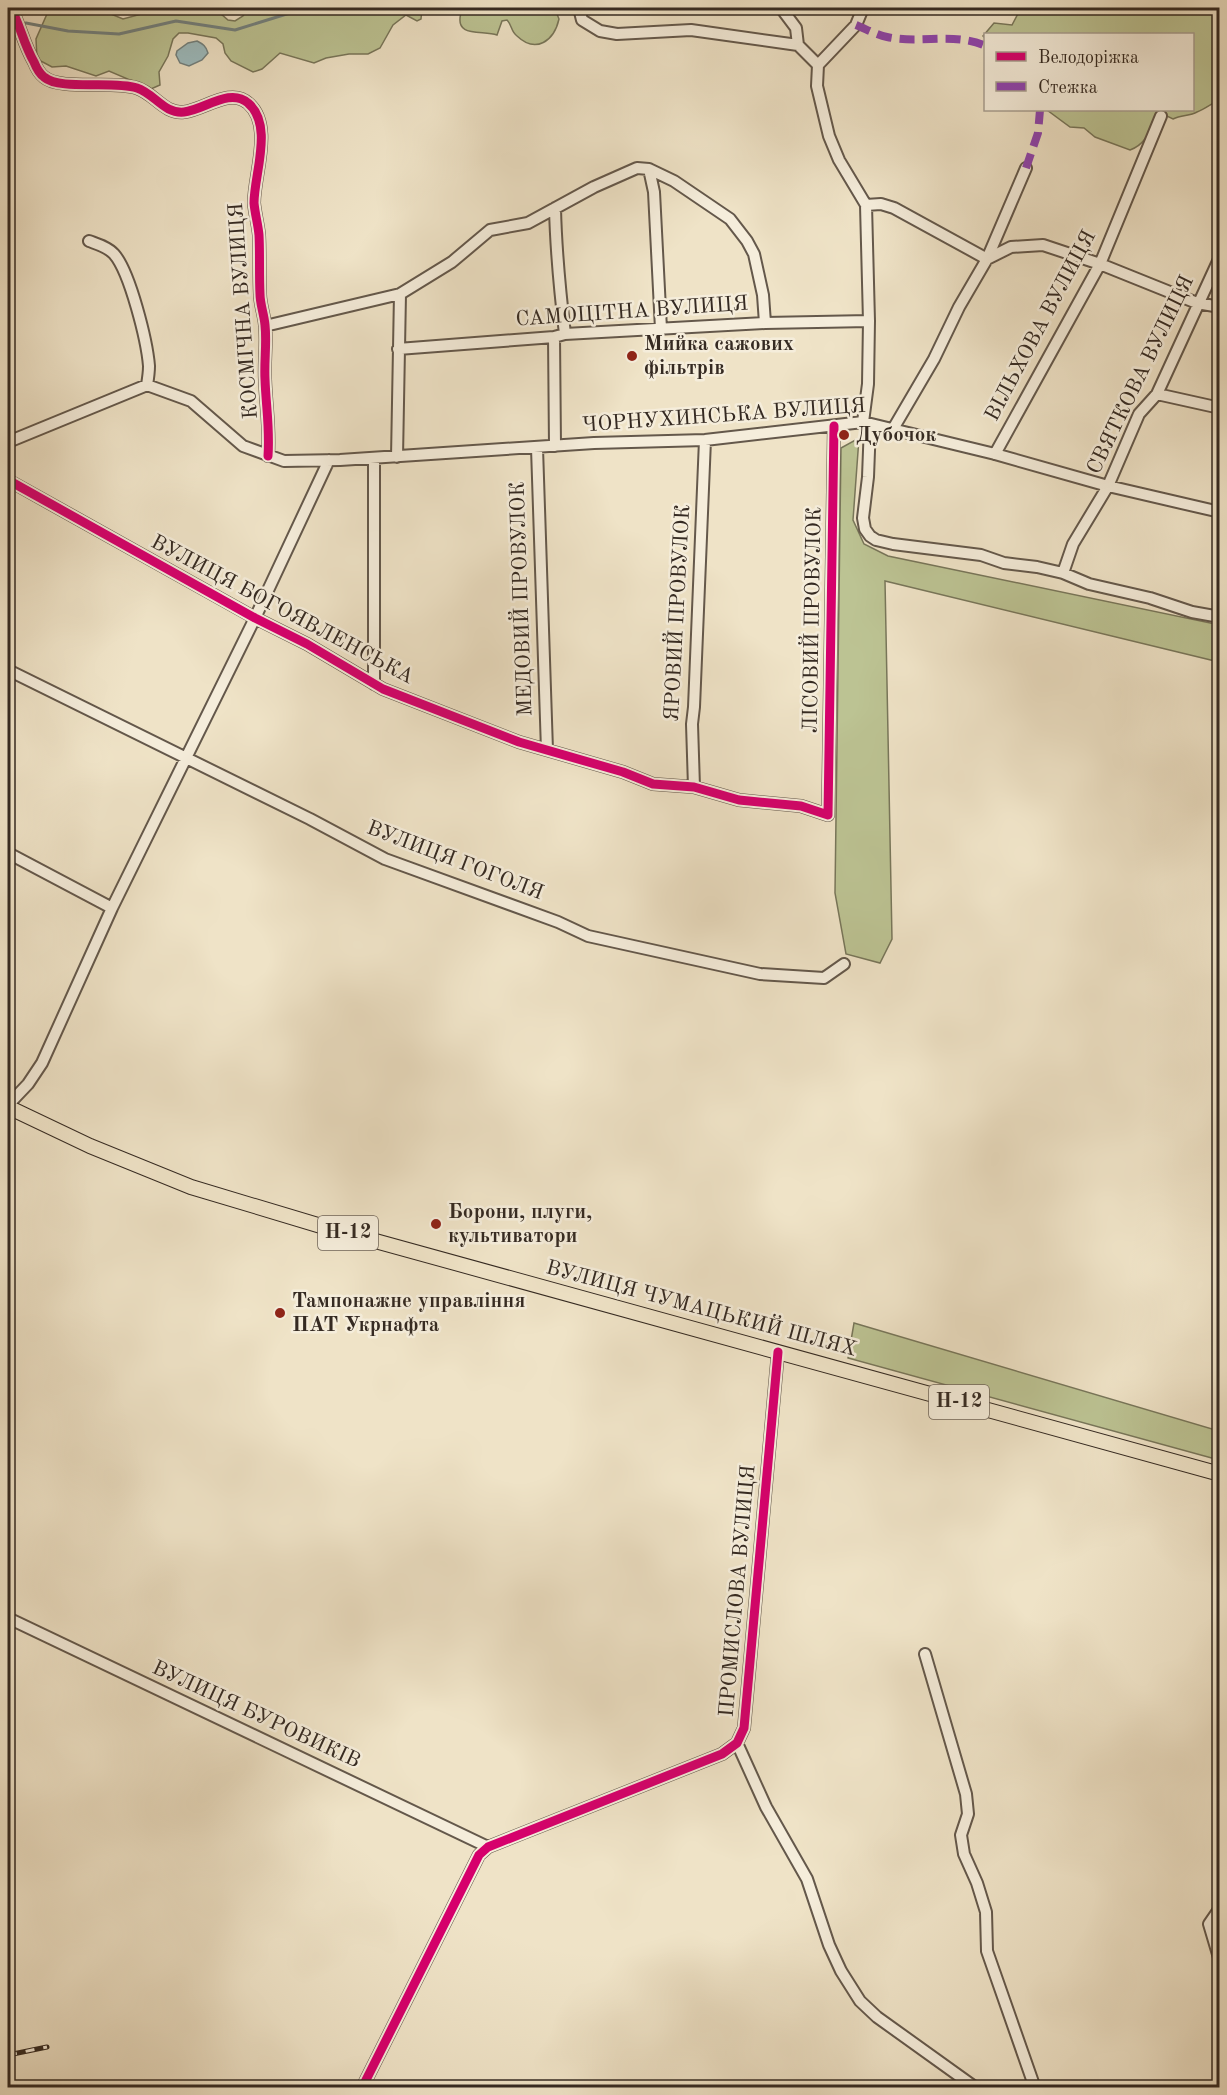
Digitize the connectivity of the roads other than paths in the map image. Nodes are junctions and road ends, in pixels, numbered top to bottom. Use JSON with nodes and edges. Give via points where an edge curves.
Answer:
{"nodes":[{"id":1,"x":11,"y":8,"type":"edge"},
{"id":2,"x":579,"y":8,"type":"edge"},
{"id":3,"x":781,"y":8,"type":"edge"},
{"id":4,"x":863,"y":8,"type":"edge"},
{"id":5,"x":798,"y":45,"type":"junction"},
{"id":6,"x":818,"y":65,"type":"junction"},
{"id":7,"x":1161,"y":116,"type":"dead end"},
{"id":8,"x":1026,"y":168,"type":"dead end"},
{"id":9,"x":649,"y":169,"type":"junction"},
{"id":10,"x":866,"y":205,"type":"junction"},
{"id":11,"x":555,"y":208,"type":"junction"},
{"id":12,"x":89,"y":241,"type":"dead end"},
{"id":13,"x":1220,"y":257,"type":"edge"},
{"id":14,"x":987,"y":259,"type":"junction"},
{"id":15,"x":1100,"y":264,"type":"junction"},
{"id":16,"x":400,"y":294,"type":"junction"},
{"id":17,"x":1197,"y":303,"type":"junction"},
{"id":18,"x":1220,"y":307,"type":"edge"},
{"id":19,"x":869,"y":321,"type":"junction"},
{"id":20,"x":765,"y":322,"type":"junction"},
{"id":21,"x":265,"y":327,"type":"junction"},
{"id":22,"x":661,"y":329,"type":"junction"},
{"id":23,"x":560,"y":335,"type":"junction"},
{"id":24,"x":398,"y":350,"type":"junction"},
{"id":25,"x":147,"y":385,"type":"junction"},
{"id":26,"x":1157,"y":394,"type":"junction"},
{"id":27,"x":1220,"y":408,"type":"edge"},
{"id":28,"x":866,"y":423,"type":"junction"},
{"id":29,"x":834,"y":426,"type":"junction"},
{"id":30,"x":893,"y":429,"type":"junction"},
{"id":31,"x":705,"y":440,"type":"junction"},
{"id":32,"x":8,"y":442,"type":"edge"},
{"id":33,"x":555,"y":446,"type":"junction"},
{"id":34,"x":537,"y":448,"type":"junction"},
{"id":35,"x":995,"y":454,"type":"junction"},
{"id":36,"x":267,"y":456,"type":"junction"},
{"id":37,"x":398,"y":457,"type":"junction"},
{"id":38,"x":374,"y":458,"type":"junction"},
{"id":39,"x":329,"y":460,"type":"junction"},
{"id":40,"x":8,"y":480,"type":"edge"},
{"id":41,"x":1108,"y":486,"type":"junction"},
{"id":42,"x":1220,"y":512,"type":"edge"},
{"id":43,"x":1063,"y":573,"type":"junction"},
{"id":44,"x":1220,"y":617,"type":"edge"},
{"id":45,"x":255,"y":618,"type":"junction"},
{"id":46,"x":8,"y":670,"type":"edge"},
{"id":47,"x":375,"y":684,"type":"junction"},
{"id":48,"x":547,"y":750,"type":"junction"},
{"id":49,"x":185,"y":758,"type":"junction"},
{"id":50,"x":694,"y":787,"type":"junction"},
{"id":51,"x":828,"y":815,"type":"joint"},
{"id":52,"x":8,"y":853,"type":"edge"},
{"id":53,"x":112,"y":908,"type":"junction"},
{"id":54,"x":844,"y":964,"type":"dead end"},
{"id":55,"x":8,"y":1106,"type":"edge"},
{"id":56,"x":778,"y":1352,"type":"junction"},
{"id":57,"x":1220,"y":1474,"type":"edge"},
{"id":58,"x":8,"y":1618,"type":"edge"},
{"id":59,"x":925,"y":1654,"type":"dead end"},
{"id":60,"x":737,"y":1743,"type":"junction"},
{"id":61,"x":489,"y":1847,"type":"junction"},
{"id":62,"x":1220,"y":1908,"type":"edge"},
{"id":63,"x":1220,"y":1961,"type":"edge"},
{"id":64,"x":362,"y":2088,"type":"edge"},
{"id":65,"x":976,"y":2088,"type":"edge"},
{"id":66,"x":1035,"y":2088,"type":"edge"}],
"edges":[{"from":1,"to":21,"type":"street","name":"КОСМІЧНА ВУЛИЦЯ","via":[[34,63],[43,77],[52,82],[138,88],[177,112],[237,97],[258,113],[261,131],[254,206]]},
{"from":2,"to":5,"type":"street","via":[[582,20],[600,32],[692,30]]},
{"from":3,"to":5,"type":"street","via":[[796,28]]},
{"from":4,"to":6,"type":"street","via":[[856,25]]},
{"from":5,"to":6,"type":"street"},
{"from":6,"to":10,"type":"street","via":[[817,86],[829,136]]},
{"from":7,"to":15,"type":"street","name":"ВІЛЬХОВА ВУЛИЦЯ"},
{"from":8,"to":14,"type":"street"},
{"from":9,"to":11,"type":"street","via":[[637,168]]},
{"from":9,"to":20,"type":"street","via":[[716,208],[747,241],[754,254]]},
{"from":9,"to":22,"type":"street","via":[[654,192]]},
{"from":10,"to":14,"type":"street","via":[[894,207]]},
{"from":10,"to":19,"type":"street"},
{"from":11,"to":16,"type":"street","via":[[528,223],[490,230],[452,262]]},
{"from":11,"to":23,"type":"street","via":[[556,260],[562,290]]},
{"from":12,"to":25,"type":"street","via":[[114,254],[126,277],[146,349]]},
{"from":13,"to":17,"type":"street","name":"СВЯТКОВА ВУЛИЦЯ"},
{"from":14,"to":15,"type":"street","via":[[1011,247],[1043,245]]},
{"from":14,"to":30,"type":"street"},
{"from":15,"to":17,"type":"street"},
{"from":15,"to":35,"type":"street","name":"ВІЛЬХОВА ВУЛИЦЯ"},
{"from":16,"to":21,"type":"street"},
{"from":16,"to":24,"type":"street"},
{"from":17,"to":18,"type":"street"},
{"from":17,"to":26,"type":"street","name":"СВЯТКОВА ВУЛИЦЯ"},
{"from":19,"to":20,"type":"street","name":"САМОЦІТНА ВУЛИЦЯ"},
{"from":19,"to":28,"type":"street"},
{"from":20,"to":22,"type":"street","name":"САМОЦІТНА ВУЛИЦЯ"},
{"from":21,"to":36,"type":"street","name":"КОСМІЧНА ВУЛИЦЯ","via":[[270,432]]},
{"from":22,"to":23,"type":"street","name":"САМОЦІТНА ВУЛИЦЯ"},
{"from":23,"to":24,"type":"street","name":"САМОЦІТНА ВУЛИЦЯ"},
{"from":23,"to":33,"type":"street"},
{"from":24,"to":37,"type":"street"},
{"from":25,"to":32,"type":"street"},
{"from":25,"to":36,"type":"street","name":"ЧОРНУХИНСЬКА ВУЛИЦЯ","via":[[191,401],[243,446]]},
{"from":26,"to":27,"type":"street"},
{"from":26,"to":41,"type":"street","name":"СВЯТКОВА ВУЛИЦЯ","via":[[1139,414]]},
{"from":28,"to":29,"type":"street","name":"ЧОРНУХИНСЬКА ВУЛИЦЯ"},
{"from":28,"to":30,"type":"street","name":"ЧОРНУХИНСЬКА ВУЛИЦЯ"},
{"from":28,"to":43,"type":"street","via":[[868,477],[863,518],[870,536],[893,544],[981,555]]},
{"from":29,"to":31,"type":"street","name":"ЧОРНУХИНСЬКА ВУЛИЦЯ"},
{"from":29,"to":51,"type":"street","name":"ЛІСОВИЙ ПРОВУЛОК"},
{"from":30,"to":35,"type":"street","name":"ЧОРНУХИНСЬКА ВУЛИЦЯ"},
{"from":31,"to":33,"type":"street","name":"ЧОРНУХИНСЬКА ВУЛИЦЯ"},
{"from":31,"to":50,"type":"street","name":"ЯРОВИЙ ПРОВУЛОК","via":[[692,723]]},
{"from":33,"to":34,"type":"street","name":"ЧОРНУХИНСЬКА ВУЛИЦЯ"},
{"from":34,"to":37,"type":"street","name":"ЧОРНУХИНСЬКА ВУЛИЦЯ"},
{"from":34,"to":48,"type":"street","name":"МЕДОВИЙ ПРОВУЛОК"},
{"from":35,"to":41,"type":"street","name":"ЧОРНУХИНСЬКА ВУЛИЦЯ"},
{"from":36,"to":39,"type":"street","name":"ЧОРНУХИНСЬКА ВУЛИЦЯ","via":[[284,461]]},
{"from":37,"to":38,"type":"street","name":"ЧОРНУХИНСЬКА ВУЛИЦЯ"},
{"from":38,"to":39,"type":"street","name":"ЧОРНУХИНСЬКА ВУЛИЦЯ"},
{"from":38,"to":47,"type":"street"},
{"from":39,"to":45,"type":"street"},
{"from":40,"to":45,"type":"street","name":"ВУЛИЦЯ БОГОЯВЛЕНСЬКА"},
{"from":41,"to":42,"type":"street","name":"ЧОРНУХИНСЬКА ВУЛИЦЯ"},
{"from":41,"to":43,"type":"street","name":"СВЯТКОВА ВУЛИЦЯ","via":[[1073,544]]},
{"from":43,"to":44,"type":"street","via":[[1089,584]]},
{"from":45,"to":47,"type":"street","name":"ВУЛИЦЯ БОГОЯВЛЕНСЬКА"},
{"from":45,"to":49,"type":"street"},
{"from":46,"to":49,"type":"street","name":"ВУЛИЦЯ ГОГОЛЯ"},
{"from":47,"to":48,"type":"street","name":"ВУЛИЦЯ БОГОЯВЛЕНСЬКА"},
{"from":48,"to":50,"type":"street","name":"ВУЛИЦЯ БОГОЯВЛЕНСЬКА","via":[[653,784]]},
{"from":49,"to":53,"type":"street"},
{"from":49,"to":54,"type":"street","name":"ВУЛИЦЯ ГОГОЛЯ","via":[[385,859],[588,936],[760,974],[824,978]]},
{"from":50,"to":51,"type":"street","name":"ВУЛИЦЯ БОГОЯВЛЕНСЬКА","via":[[739,800],[801,806]]},
{"from":52,"to":53,"type":"street"},
{"from":53,"to":55,"type":"street","via":[[42,1063]]},
{"from":55,"to":56,"type":"main road","name":"ВУЛИЦЯ ЧУМАЦЬКИЙ ШЛЯХ","number":"Н-12","via":[[90,1146],[191,1187]]},
{"from":56,"to":57,"type":"main road","name":"ВУЛИЦЯ ЧУМАЦЬКИЙ ШЛЯХ","number":"Н-12"},
{"from":56,"to":60,"type":"street","name":"ПРОМИСЛОВА ВУЛИЦЯ","via":[[744,1728]]},
{"from":58,"to":61,"type":"street","name":"ВУЛИЦЯ БУРОВИКІВ"},
{"from":59,"to":66,"type":"street","via":[[966,1794],[968,1814],[961,1835],[964,1854],[986,1912],[987,1951]]},
{"from":60,"to":61,"type":"street","name":"ПРОМИСЛОВА ВУЛИЦЯ","via":[[722,1754]]},
{"from":60,"to":65,"type":"street","via":[[766,1807],[807,1879],[841,1971],[861,2001],[877,2017]]},
{"from":61,"to":64,"type":"street","via":[[471,1870]]},
{"from":62,"to":63,"type":"street","via":[[1209,1924]]}]}
